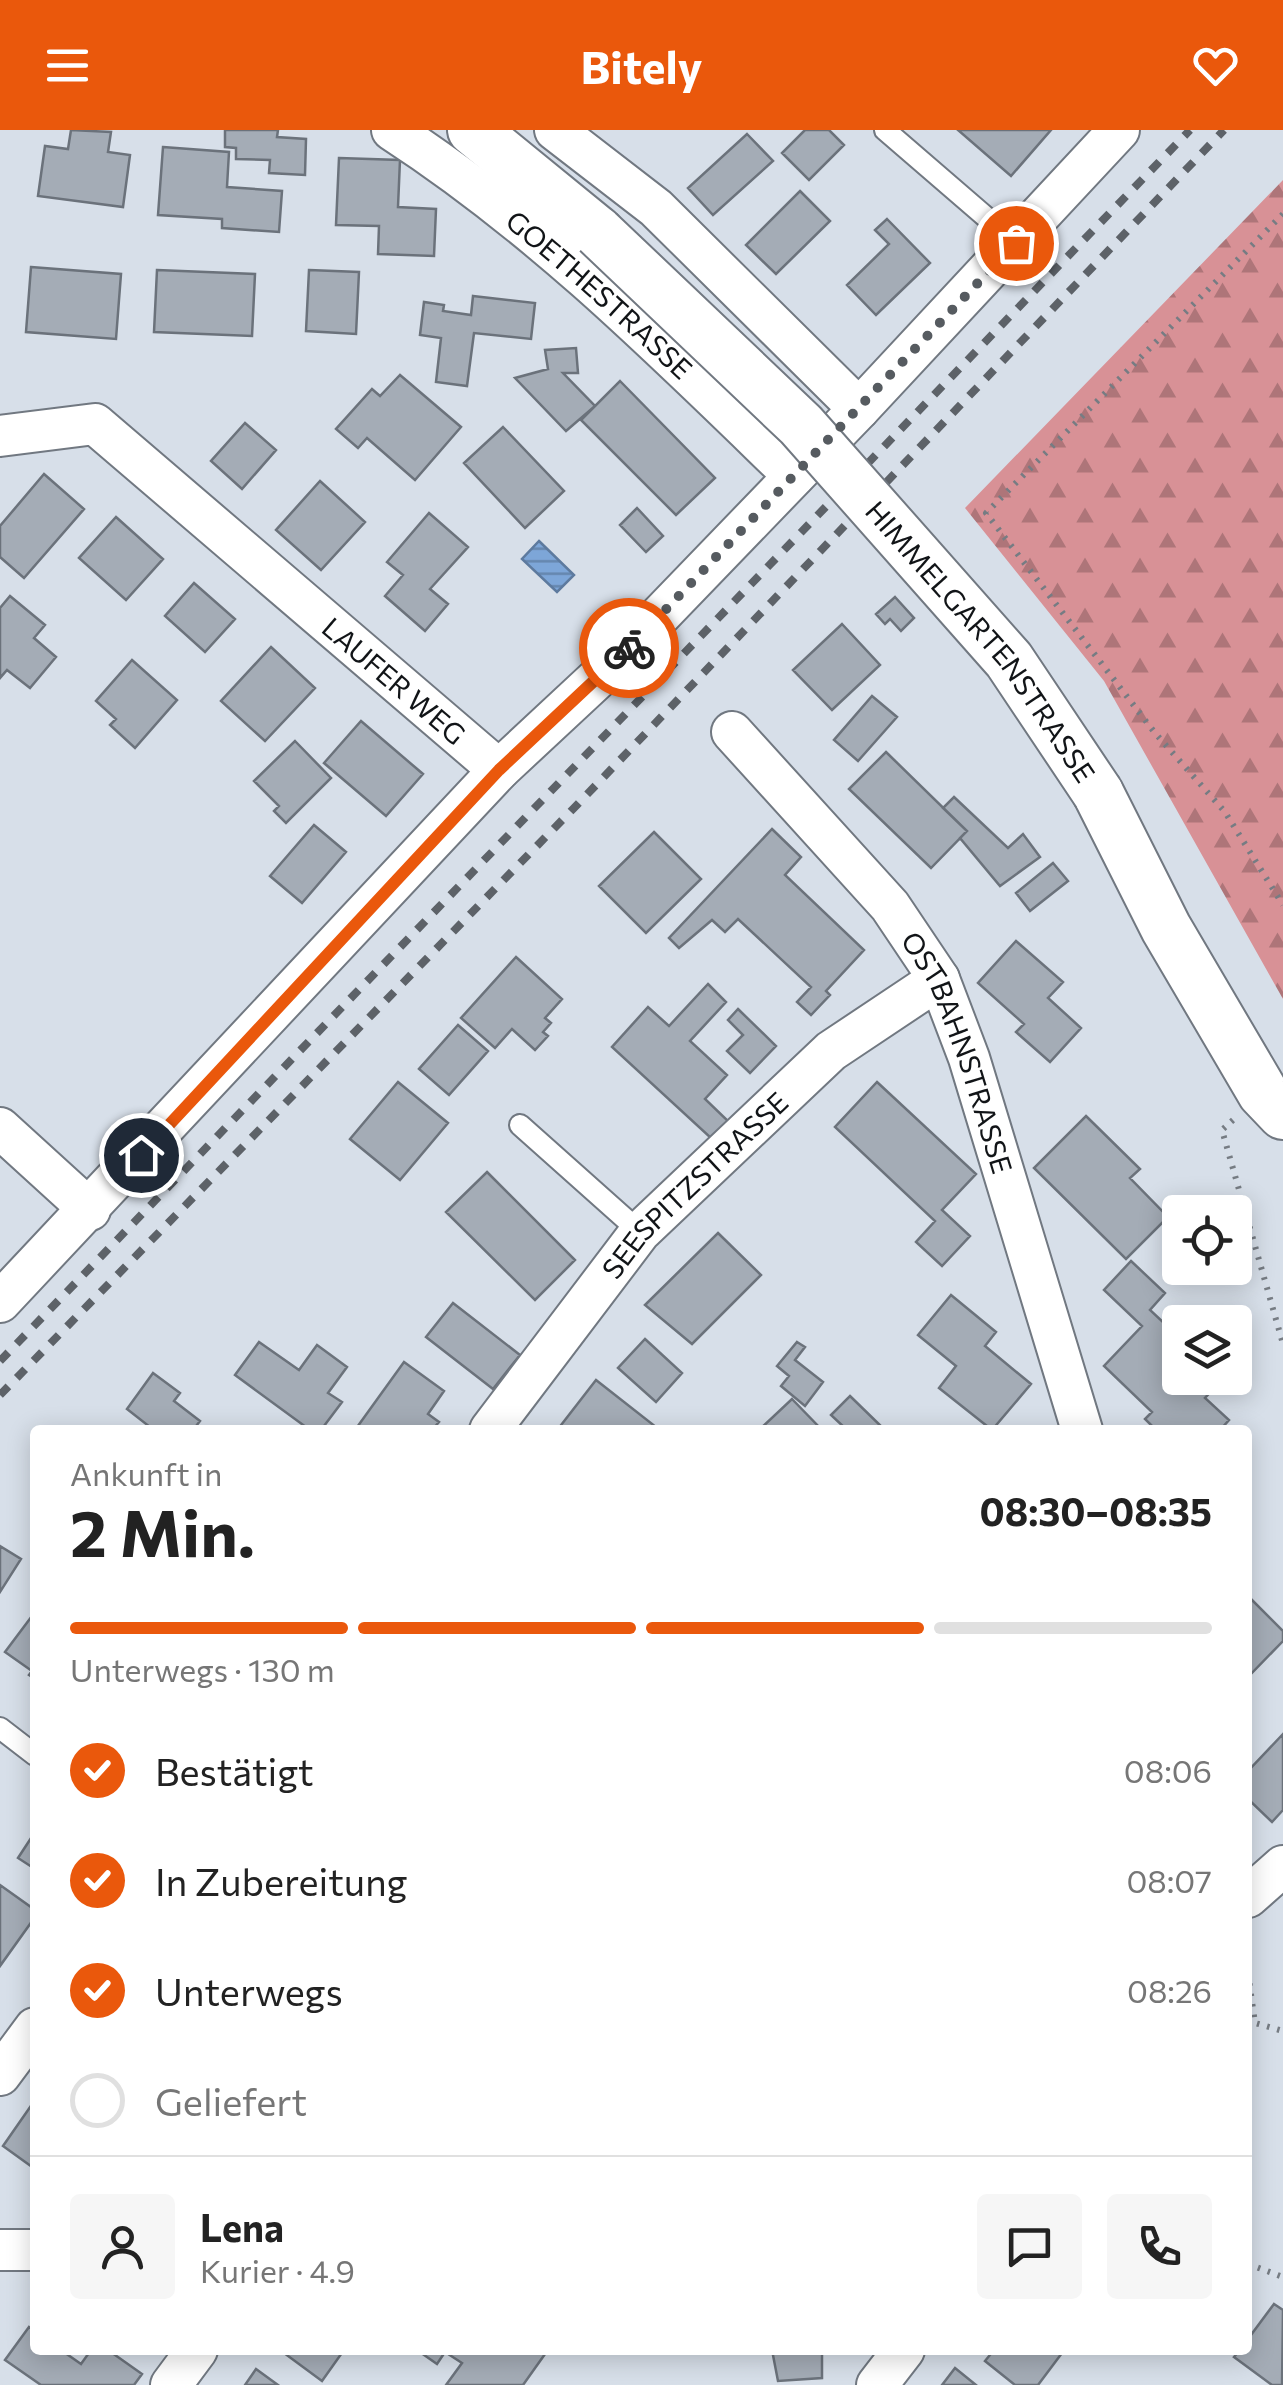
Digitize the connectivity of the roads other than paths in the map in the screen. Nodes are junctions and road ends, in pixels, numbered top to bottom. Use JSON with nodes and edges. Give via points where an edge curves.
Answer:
{"nodes":[{"id":1,"x":392,"y":130,"type":"edge"},
{"id":2,"x":473,"y":130,"type":"edge"},
{"id":3,"x":555,"y":130,"type":"edge"},
{"id":4,"x":885,"y":130,"type":"edge"},
{"id":5,"x":1119,"y":130,"type":"edge"},
{"id":6,"x":598,"y":232,"type":"joint"},
{"id":7,"x":1016,"y":243,"type":"junction"},
{"id":8,"x":860,"y":410,"type":"junction"},
{"id":9,"x":0,"y":436,"type":"edge"},
{"id":10,"x":794,"y":476,"type":"junction"},
{"id":11,"x":732,"y":732,"type":"dead end"},
{"id":12,"x":499,"y":770,"type":"junction"},
{"id":13,"x":938,"y":979,"type":"junction"},
{"id":14,"x":1273,"y":1103,"type":"edge"},
{"id":15,"x":520,"y":1125,"type":"dead end"},
{"id":16,"x":0,"y":1128,"type":"edge"},
{"id":17,"x":90,"y":1210,"type":"junction"},
{"id":18,"x":640,"y":1232,"type":"junction"},
{"id":19,"x":0,"y":1302,"type":"edge"},
{"id":20,"x":494,"y":1425,"type":"edge"},
{"id":21,"x":1080,"y":1425,"type":"edge"},
{"id":22,"x":0,"y":1728,"type":"edge"},
{"id":23,"x":30,"y":1751,"type":"edge"},
{"id":24,"x":1283,"y":1866,"type":"edge"},
{"id":25,"x":1252,"y":1893,"type":"edge"},
{"id":26,"x":30,"y":2035,"type":"edge"},
{"id":27,"x":0,"y":2074,"type":"edge"},
{"id":28,"x":0,"y":2250,"type":"edge"},
{"id":29,"x":30,"y":2250,"type":"edge"},
{"id":30,"x":193,"y":2355,"type":"edge"},
{"id":31,"x":900,"y":2355,"type":"edge"},
{"id":32,"x":171,"y":2385,"type":"edge"},
{"id":33,"x":877,"y":2385,"type":"edge"}],
"edges":[{"from":1,"to":10,"type":"street","name":"GOETHESTRASSE","via":[[540,236]]},
{"from":2,"to":6,"type":"street","name":"GOETHESTRASSE"},
{"from":3,"to":8,"type":"street","via":[[656,208]]},
{"from":4,"to":7,"type":"lane"},
{"from":5,"to":7,"type":"street"},
{"from":6,"to":14,"type":"street","name":"HIMMELGARTENSTRASSE","bridge":true,"via":[[814,439],[1009,660],[1098,794],[1166,928]]},
{"from":7,"to":8,"type":"street"},
{"from":8,"to":10,"type":"street"},
{"from":9,"to":12,"type":"street","name":"LAUFER WEG","via":[[95,424]]},
{"from":10,"to":12,"type":"street","via":[[615,662]]},
{"from":11,"to":13,"type":"street","name":"OSTBAHNSTRASSE","via":[[890,906]]},
{"from":12,"to":17,"type":"street"},
{"from":13,"to":18,"type":"street","name":"SEESPITZSTRASSE","via":[[831,1051]]},
{"from":13,"to":21,"type":"street","name":"OSTBAHNSTRASSE","via":[[969,1058]]},
{"from":15,"to":18,"type":"lane"},
{"from":16,"to":17,"type":"street"},
{"from":17,"to":19,"type":"street"},
{"from":18,"to":20,"type":"street","name":"SEESPITZSTRASSE"},
{"from":22,"to":23,"type":"lane"},
{"from":24,"to":25,"type":"street"},
{"from":26,"to":27,"type":"street"},
{"from":28,"to":29,"type":"street"},
{"from":30,"to":32,"type":"street"},
{"from":31,"to":33,"type":"street"}]}
